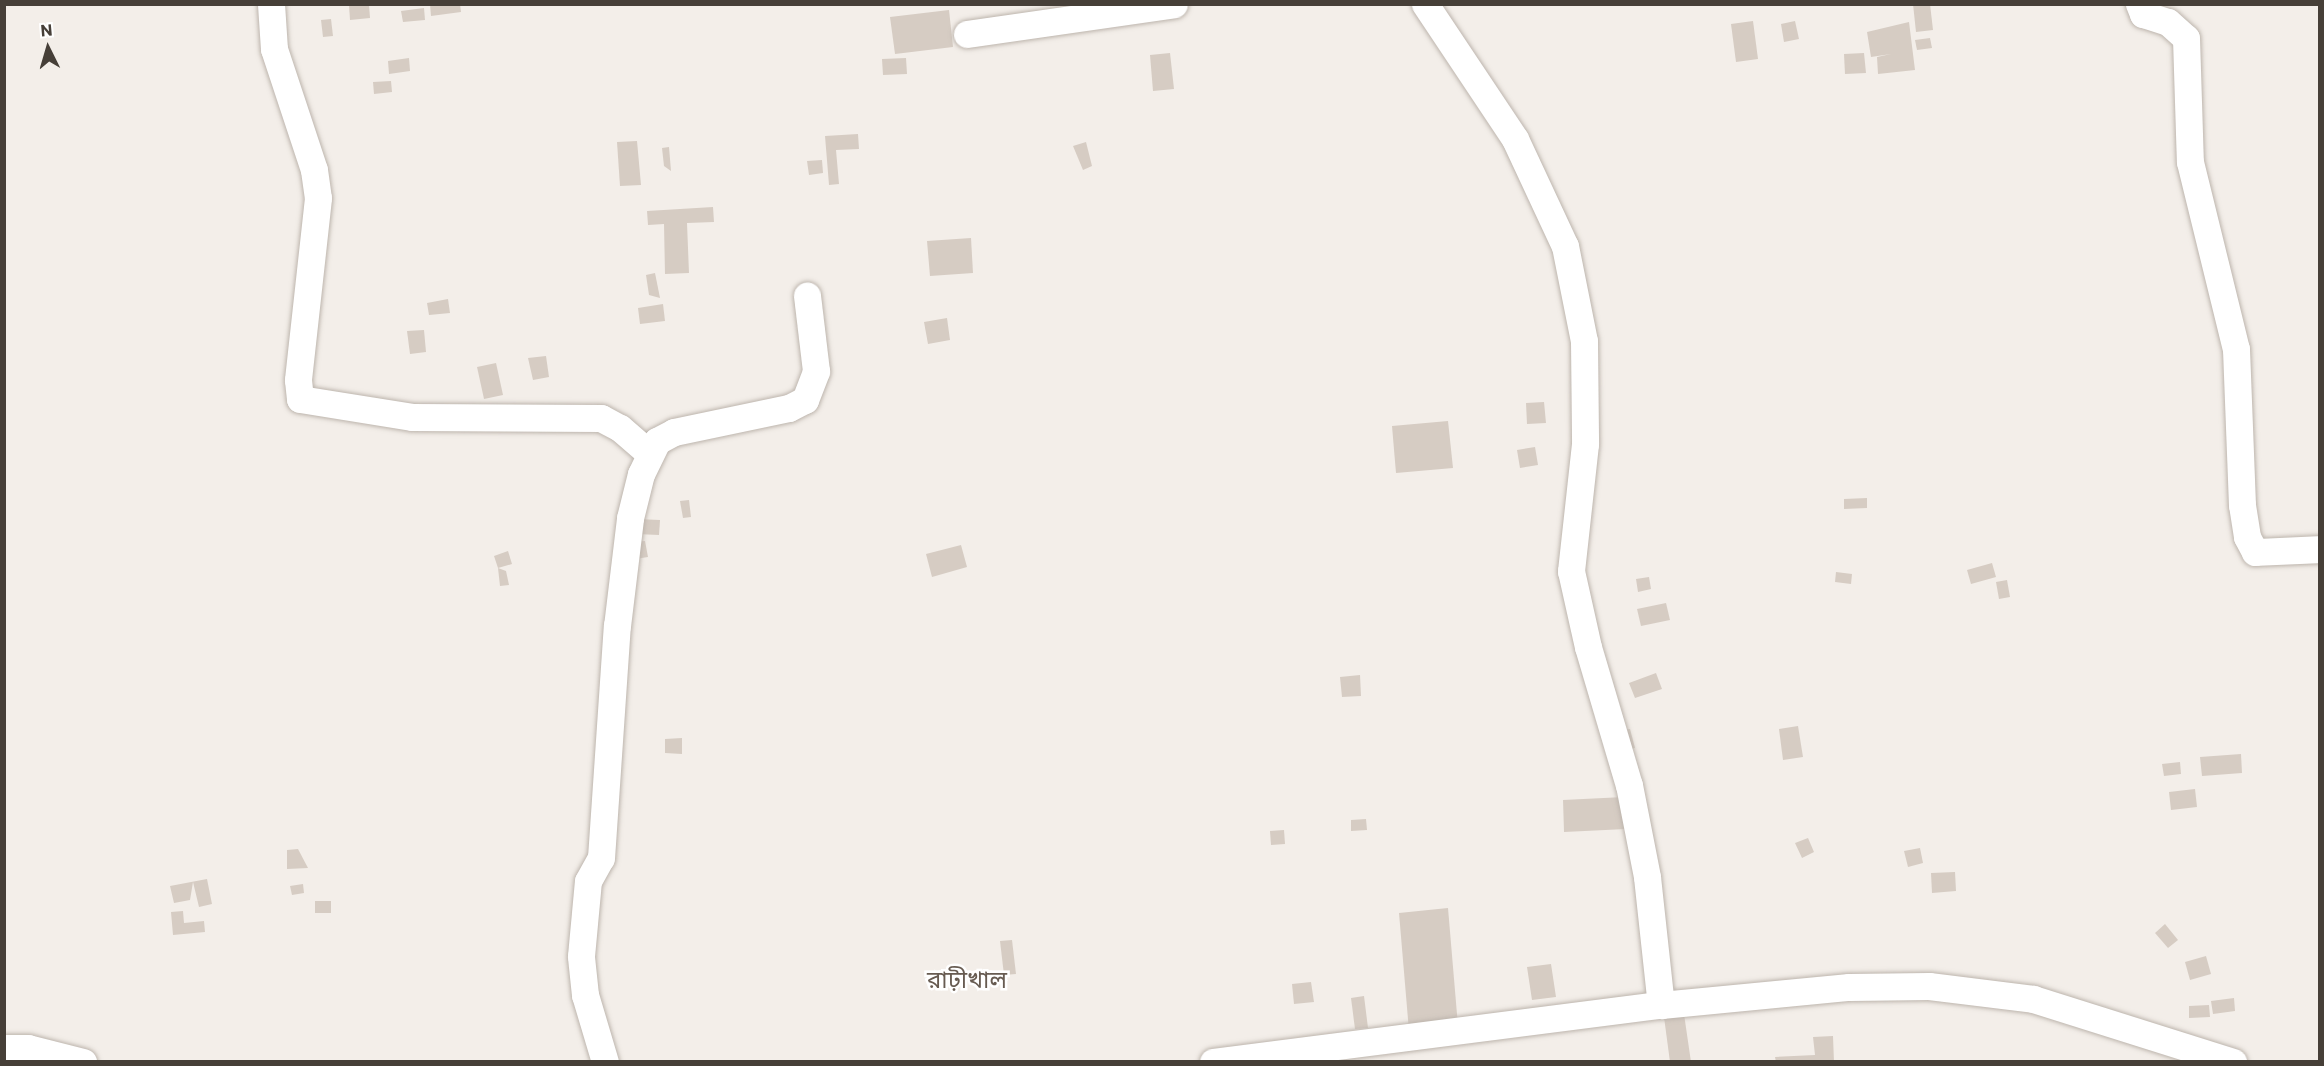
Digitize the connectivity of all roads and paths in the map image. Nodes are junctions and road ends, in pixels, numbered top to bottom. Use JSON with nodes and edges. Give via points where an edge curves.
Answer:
{"nodes":[{"id":1,"x":271,"y":4,"type":"edge"},
{"id":2,"x":1174,"y":4,"type":"edge"},
{"id":3,"x":1425,"y":4,"type":"edge"},
{"id":4,"x":2139,"y":4,"type":"edge"},
{"id":5,"x":967,"y":34,"type":"dead end"},
{"id":6,"x":807,"y":296,"type":"dead end"},
{"id":7,"x":649,"y":453,"type":"junction"},
{"id":8,"x":2319,"y":549,"type":"edge"},
{"id":9,"x":1661,"y":1005,"type":"junction"},
{"id":10,"x":4,"y":1048,"type":"edge"},
{"id":11,"x":82,"y":1062,"type":"edge"},
{"id":12,"x":605,"y":1062,"type":"edge"},
{"id":13,"x":1213,"y":1062,"type":"edge"},
{"id":14,"x":2233,"y":1062,"type":"edge"}],
"edges":[{"from":1,"to":7,"type":"street","via":[[274,49],[314,170],[318,198],[298,380],[300,399],[412,417],[601,418],[620,428]]},
{"from":2,"to":5,"type":"street"},
{"from":3,"to":9,"type":"street","via":[[1515,139],[1565,246],[1584,341],[1585,444],[1571,571],[1588,647],[1629,785],[1647,877]]},
{"from":4,"to":8,"type":"street","via":[[2143,14],[2168,22],[2186,38],[2190,162],[2236,349],[2242,505],[2247,537],[2255,552]]},
{"from":6,"to":7,"type":"street","via":[[816,371],[806,400],[789,408],[674,432],[657,441]]},
{"from":7,"to":12,"type":"street","via":[[630,518],[617,626],[601,858],[588,881],[581,956],[585,995]]},
{"from":9,"to":13,"type":"street"},
{"from":9,"to":14,"type":"street","via":[[1849,987],[1929,986],[2033,999]]},
{"from":10,"to":11,"type":"street","via":[[28,1048]]}]}
